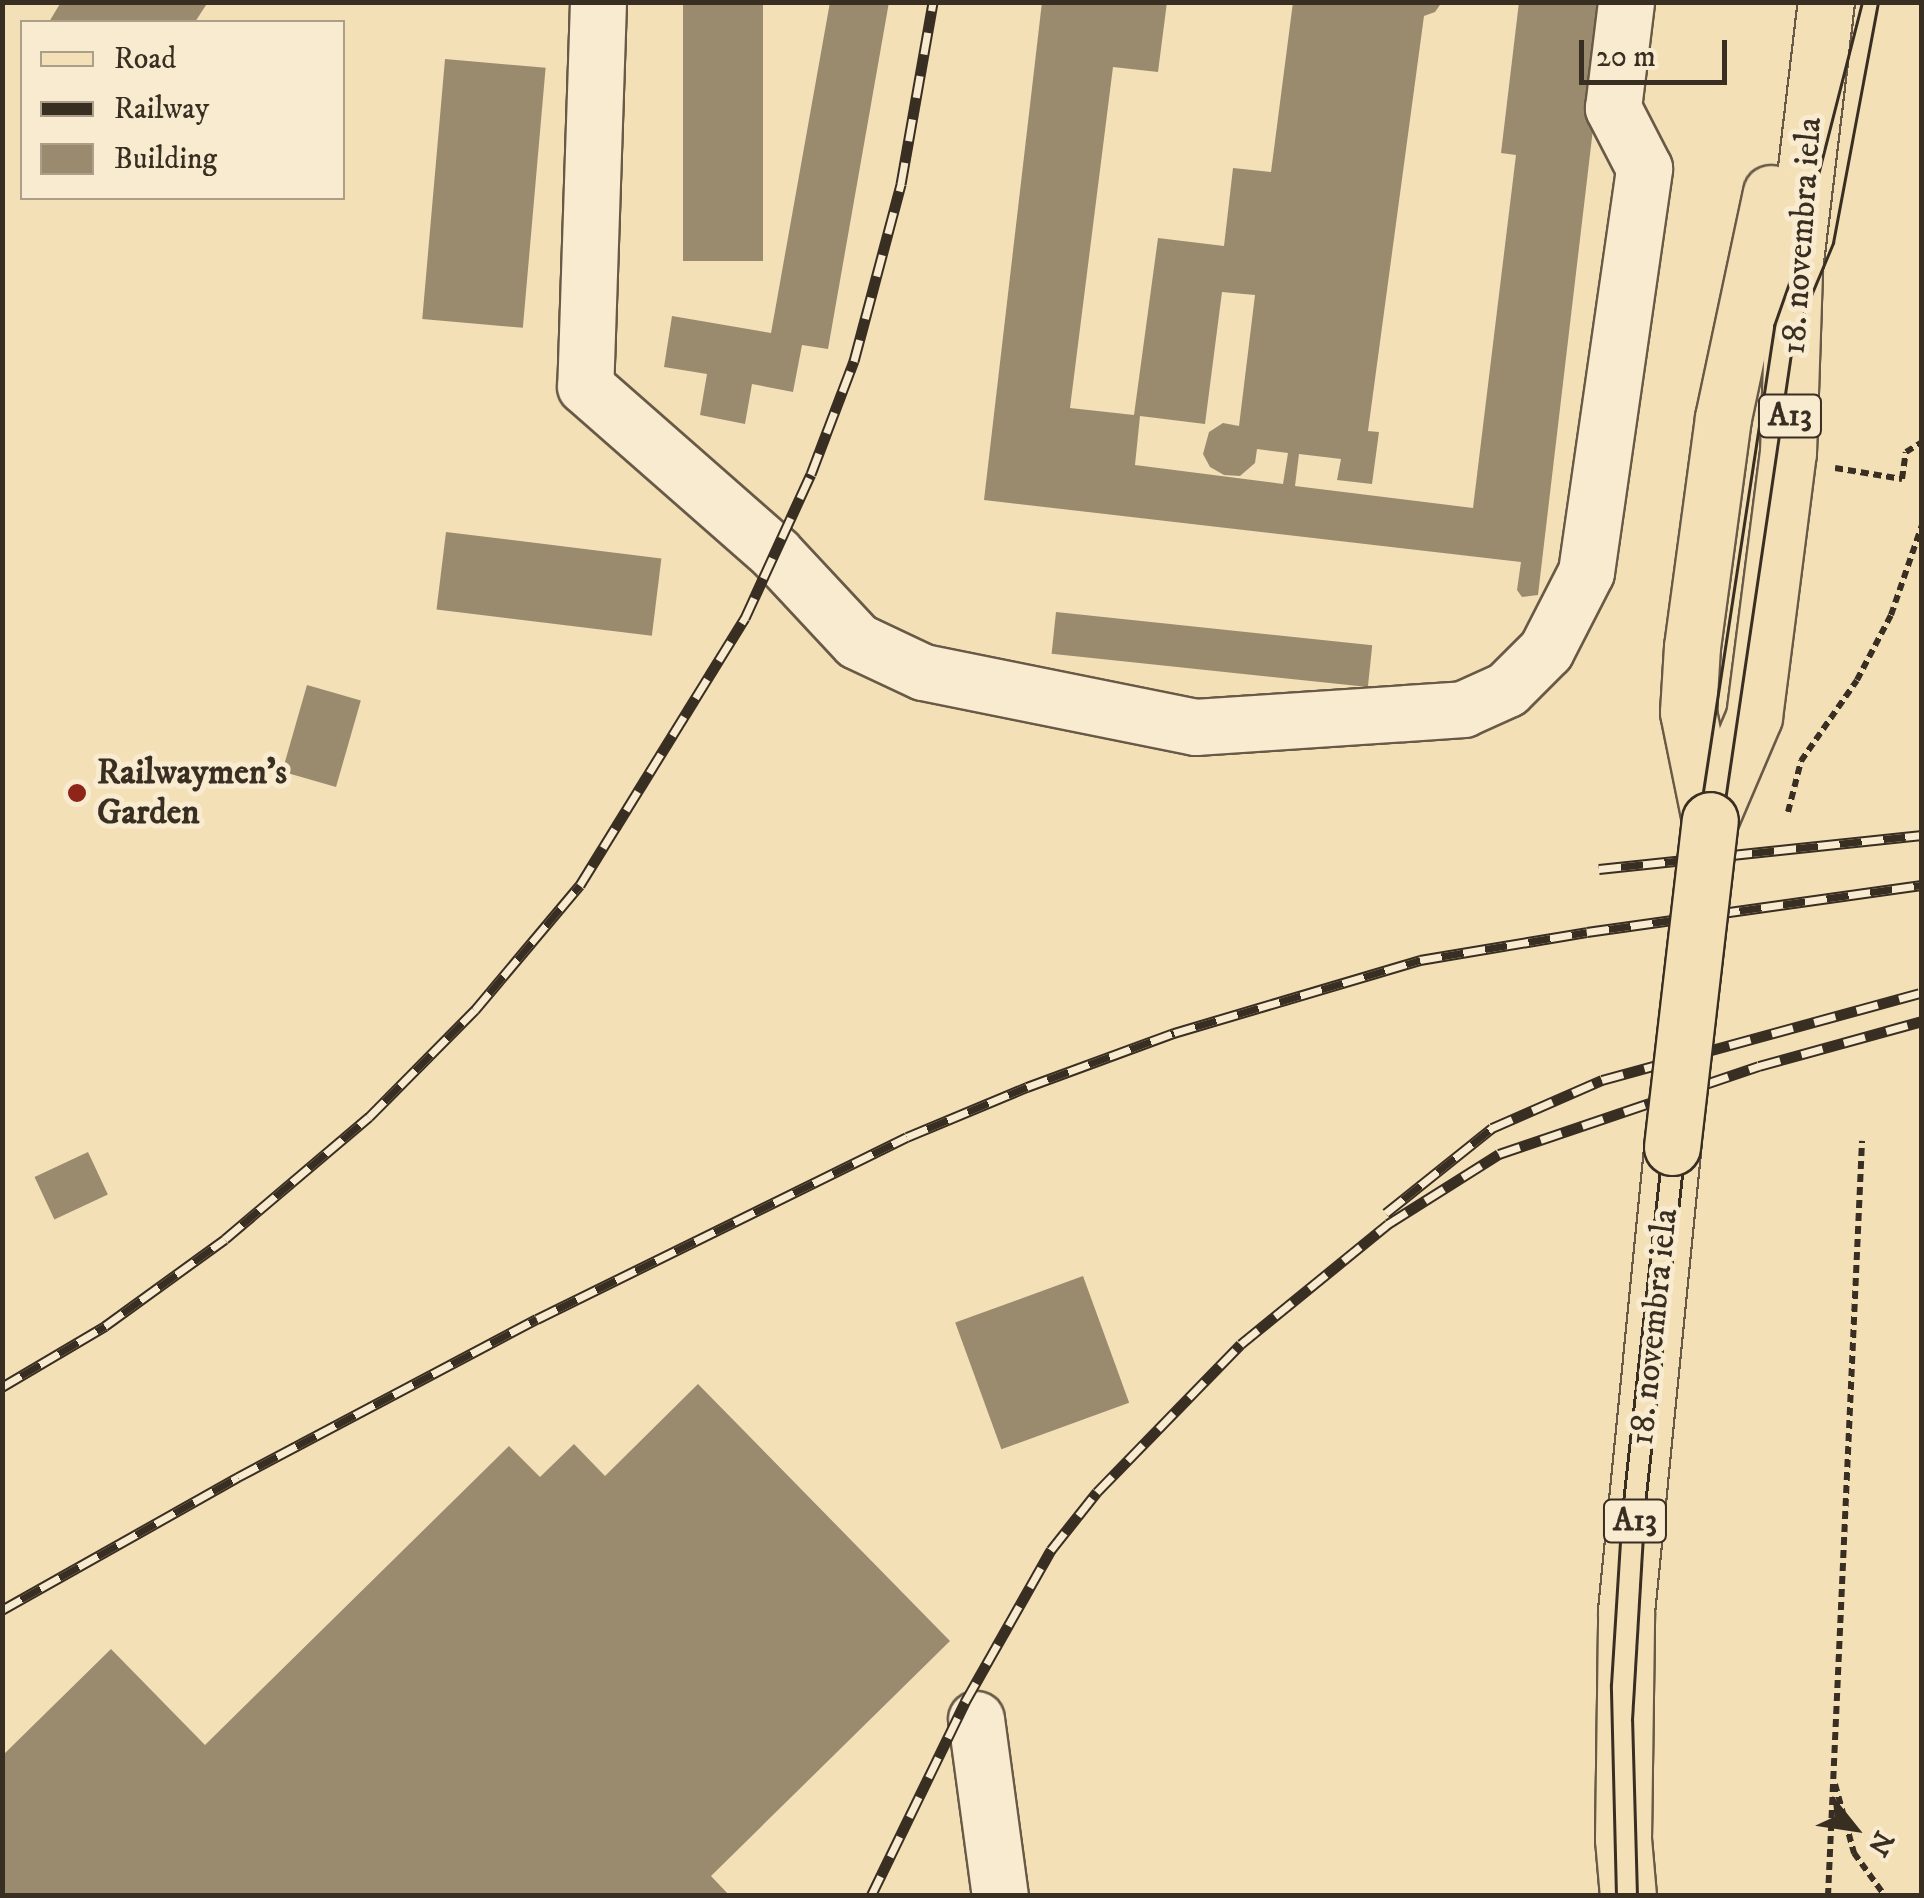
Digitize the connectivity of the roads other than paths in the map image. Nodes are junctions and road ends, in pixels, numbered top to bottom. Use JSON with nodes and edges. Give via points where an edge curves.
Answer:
{"nodes":[{"id":1,"x":598,"y":2,"type":"edge"},
{"id":2,"x":1626,"y":2,"type":"edge"},
{"id":3,"x":1801,"y":2,"type":"edge"},
{"id":4,"x":1826,"y":2,"type":"edge"},
{"id":5,"x":1710,"y":820,"type":"junction"},
{"id":6,"x":976,"y":1718,"type":"dead end"},
{"id":7,"x":1000,"y":1896,"type":"edge"},
{"id":8,"x":1628,"y":1896,"type":"edge"}],
"edges":[{"from":1,"to":2,"type":"lane","via":[[585,386],[775,554],[857,640],[922,672],[1195,727],[1464,708],[1507,689],[1546,650],[1586,572],[1644,168],[1613,108]]},
{"from":3,"to":5,"type":"main road","name":"18. novembra iela","number":"A13","via":[[1769,207],[1723,418],[1692,647],[1688,712]]},
{"from":4,"to":5,"type":"main road","name":"18. novembra iela","number":"A13","via":[[1794,268],[1788,453],[1754,717]]},
{"from":5,"to":8,"type":"main road","name":"18. novembra iela","number":"A13","bridge":true,"via":[[1626,1611]]},
{"from":6,"to":7,"type":"lane"}]}
